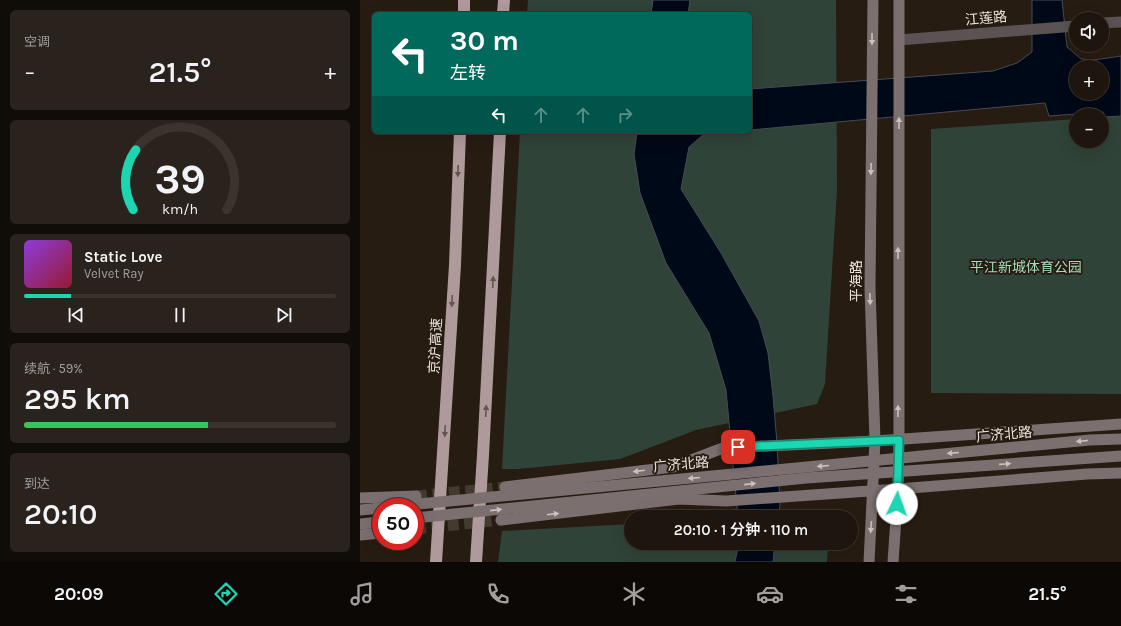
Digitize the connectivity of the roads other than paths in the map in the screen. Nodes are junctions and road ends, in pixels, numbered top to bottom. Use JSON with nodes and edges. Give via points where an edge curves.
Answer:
{"nodes":[{"id":1,"x":464,"y":0,"type":"edge"},
{"id":2,"x":504,"y":0,"type":"edge"},
{"id":3,"x":872,"y":0,"type":"edge"},
{"id":4,"x":899,"y":0,"type":"edge"},
{"id":5,"x":464,"y":12,"type":"edge"},
{"id":6,"x":503,"y":12,"type":"edge"},
{"id":7,"x":1121,"y":22,"type":"edge"},
{"id":8,"x":1109,"y":23,"type":"edge"},
{"id":9,"x":1069,"y":27,"type":"edge"},
{"id":10,"x":899,"y":40,"type":"junction"},
{"id":11,"x":460,"y":134,"type":"edge"},
{"id":12,"x":500,"y":134,"type":"edge"},
{"id":13,"x":1121,"y":424,"type":"edge"},
{"id":14,"x":1121,"y":439,"type":"edge"},
{"id":15,"x":899,"y":440,"type":"junction"},
{"id":16,"x":875,"y":441,"type":"junction"},
{"id":17,"x":1121,"y":456,"type":"edge"},
{"id":18,"x":1121,"y":473,"type":"edge"},
{"id":19,"x":505,"y":487,"type":"tunnel mouth"},
{"id":20,"x":898,"y":489,"type":"junction"},
{"id":21,"x":873,"y":490,"type":"junction"},
{"id":22,"x":416,"y":496,"type":"tunnel mouth"},
{"id":23,"x":360,"y":498,"type":"edge"},
{"id":24,"x":424,"y":504,"type":"edge"},
{"id":25,"x":372,"y":509,"type":"edge"},
{"id":26,"x":360,"y":510,"type":"edge"},
{"id":27,"x":424,"y":517,"type":"edge"},
{"id":28,"x":501,"y":520,"type":"tunnel mouth"},
{"id":29,"x":372,"y":523,"type":"edge"},
{"id":30,"x":360,"y":524,"type":"edge"},
{"id":31,"x":372,"y":534,"type":"edge"},
{"id":32,"x":360,"y":535,"type":"edge"},
{"id":33,"x":436,"y":562,"type":"edge"},
{"id":34,"x":476,"y":562,"type":"edge"},
{"id":35,"x":869,"y":562,"type":"edge"},
{"id":36,"x":893,"y":562,"type":"edge"}],
"edges":[{"from":1,"to":5,"type":"highway"},
{"from":2,"to":6,"type":"highway"},
{"from":3,"to":16,"type":"main road","name":"平海路","one_way":true,"via":[[870,288]]},
{"from":4,"to":10,"type":"main road"},
{"from":7,"to":8,"type":"street"},
{"from":9,"to":10,"type":"street","name":"江莲路"},
{"from":15,"to":10,"type":"main road","one_way":true},
{"from":11,"to":33,"type":"highway","name":"京沪高速","one_way":true,"via":[[455,265]]},
{"from":34,"to":12,"type":"highway","one_way":true},
{"from":13,"to":15,"type":"main road"},
{"from":14,"to":24,"type":"main road","name":"广济北路","one_way":true,"bridge":true},
{"from":15,"to":16,"type":"main road"},
{"from":15,"to":20,"type":"main road"},
{"from":16,"to":19,"type":"main road","one_way":true,"via":[[723,448],[673,467]]},
{"from":16,"to":21,"type":"main road","name":"平海路"},
{"from":27,"to":17,"type":"main road","name":"广济北路","one_way":true,"bridge":true,"via":[[806,478]]},
{"from":18,"to":20,"type":"main road"},
{"from":20,"to":21,"type":"main road"},
{"from":20,"to":36,"type":"main road"},
{"from":28,"to":21,"type":"main road","one_way":true,"via":[[679,499],[726,501]]},
{"from":21,"to":35,"type":"main road","name":"平海路","one_way":true},
{"from":22,"to":23,"type":"main road"},
{"from":25,"to":26,"type":"main road"},
{"from":29,"to":30,"type":"main road"},
{"from":31,"to":32,"type":"main road"}]}
